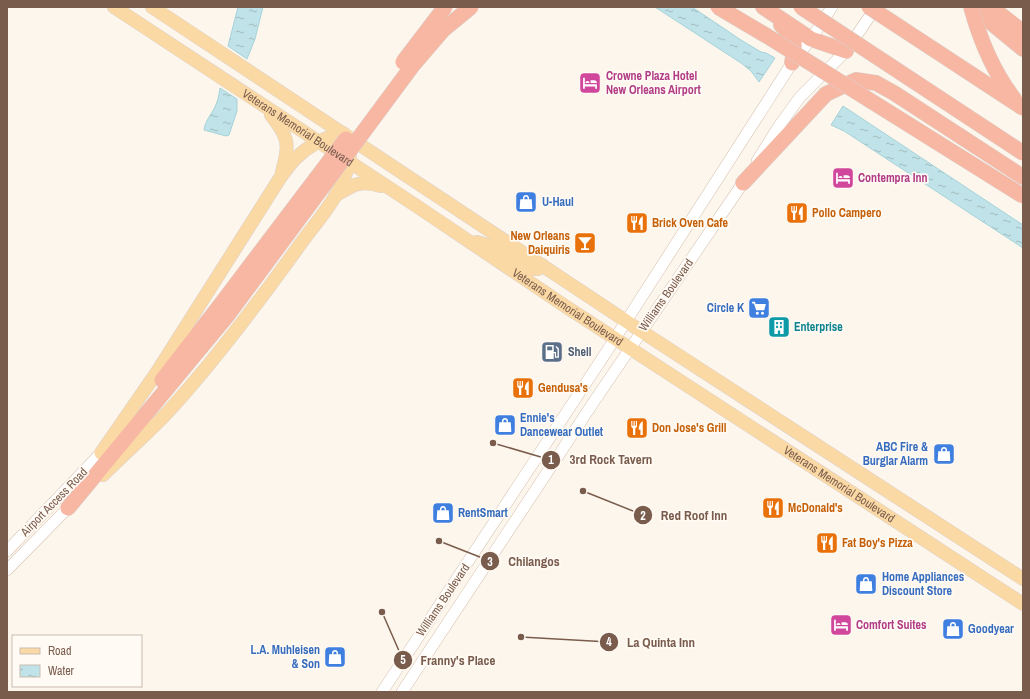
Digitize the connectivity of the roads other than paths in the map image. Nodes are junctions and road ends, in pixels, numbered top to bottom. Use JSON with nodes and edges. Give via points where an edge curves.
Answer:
{"nodes":[{"id":1,"x":114,"y":7,"type":"edge"},
{"id":2,"x":122,"y":7,"type":"edge"},
{"id":3,"x":152,"y":7,"type":"edge"},
{"id":4,"x":445,"y":7,"type":"edge"},
{"id":5,"x":472,"y":7,"type":"edge"},
{"id":6,"x":718,"y":7,"type":"edge"},
{"id":7,"x":801,"y":7,"type":"edge"},
{"id":8,"x":832,"y":7,"type":"edge"},
{"id":9,"x":868,"y":7,"type":"edge"},
{"id":10,"x":876,"y":7,"type":"edge"},
{"id":11,"x":971,"y":7,"type":"edge"},
{"id":12,"x":991,"y":7,"type":"edge"},
{"id":13,"x":764,"y":8,"type":"edge"},
{"id":14,"x":179,"y":24,"type":"junction"},
{"id":15,"x":1023,"y":32,"type":"edge"},
{"id":16,"x":811,"y":39,"type":"junction"},
{"id":17,"x":1023,"y":49,"type":"edge"},
{"id":18,"x":846,"y":51,"type":"junction"},
{"id":19,"x":792,"y":63,"type":"junction"},
{"id":20,"x":239,"y":64,"type":"junction"},
{"id":21,"x":219,"y":76,"type":"junction"},
{"id":22,"x":265,"y":107,"type":"junction"},
{"id":23,"x":1023,"y":109,"type":"edge"},
{"id":24,"x":347,"y":135,"type":"junction"},
{"id":25,"x":319,"y":142,"type":"junction"},
{"id":26,"x":1023,"y":153,"type":"edge"},
{"id":27,"x":349,"y":162,"type":"junction"},
{"id":28,"x":1023,"y":177,"type":"edge"},
{"id":29,"x":280,"y":178,"type":"junction"},
{"id":30,"x":743,"y":183,"type":"junction"},
{"id":31,"x":391,"y":189,"type":"junction"},
{"id":32,"x":336,"y":195,"type":"junction"},
{"id":33,"x":1023,"y":196,"type":"edge"},
{"id":34,"x":465,"y":239,"type":"junction"},
{"id":35,"x":542,"y":265,"type":"junction"},
{"id":36,"x":223,"y":312,"type":"junction"},
{"id":37,"x":626,"y":321,"type":"junction"},
{"id":38,"x":641,"y":331,"type":"junction"},
{"id":39,"x":615,"y":338,"type":"junction"},
{"id":40,"x":630,"y":348,"type":"junction"},
{"id":41,"x":782,"y":423,"type":"junction"},
{"id":42,"x":755,"y":429,"type":"junction"},
{"id":43,"x":101,"y":453,"type":"junction"},
{"id":44,"x":830,"y":478,"type":"junction"},
{"id":45,"x":68,"y":508,"type":"junction"},
{"id":46,"x":972,"y":546,"type":"junction"},
{"id":47,"x":7,"y":551,"type":"edge"},
{"id":48,"x":7,"y":570,"type":"edge"},
{"id":49,"x":1023,"y":579,"type":"edge"},
{"id":50,"x":1023,"y":604,"type":"edge"},
{"id":51,"x":382,"y":692,"type":"edge"},
{"id":52,"x":402,"y":692,"type":"edge"}],
"edges":[{"from":1,"to":21,"type":"main road","name":"Veterans Memorial Boulevard"},
{"from":2,"to":14,"type":"main road","via":[[134,11],[164,31],[173,30]]},
{"from":3,"to":14,"type":"main road","name":"Veterans Memorial Boulevard"},
{"from":4,"to":36,"type":"highway","bridge":true},
{"from":5,"to":36,"type":"highway","bridge":true,"via":[[443,30],[413,65]]},
{"from":6,"to":33,"type":"highway","bridge":true},
{"from":7,"to":26,"type":"highway","bridge":true},
{"from":8,"to":16,"type":"main road","name":"Williams Boulevard"},
{"from":9,"to":23,"type":"highway","bridge":true},
{"from":10,"to":18,"type":"main road","name":"Williams Boulevard"},
{"from":11,"to":17,"type":"highway"},
{"from":11,"to":23,"type":"highway","bridge":true,"via":[[976,26],[995,68]]},
{"from":12,"to":15,"type":"highway"},
{"from":13,"to":16,"type":"highway"},
{"from":13,"to":19,"type":"highway","via":[[792,36],[796,46]]},
{"from":14,"to":20,"type":"main road","name":"Veterans Memorial Boulevard"},
{"from":16,"to":18,"type":"highway"},
{"from":16,"to":19,"type":"main road","name":"Williams Boulevard"},
{"from":18,"to":30,"type":"main road","name":"Williams Boulevard","via":[[800,97]]},
{"from":19,"to":37,"type":"main road","name":"Williams Boulevard"},
{"from":20,"to":21,"type":"main road","via":[[220,61],[216,67]]},
{"from":20,"to":24,"type":"main road","name":"Veterans Memorial Boulevard"},
{"from":21,"to":22,"type":"main road","name":"Veterans Memorial Boulevard"},
{"from":22,"to":25,"type":"main road","name":"Veterans Memorial Boulevard"},
{"from":22,"to":29,"type":"main road","via":[[283,131],[287,145]]},
{"from":24,"to":25,"type":"main road","via":[[329,136]]},
{"from":24,"to":27,"type":"main road"},
{"from":24,"to":35,"type":"main road","name":"Veterans Memorial Boulevard"},
{"from":25,"to":27,"type":"main road","name":"Veterans Memorial Boulevard"},
{"from":25,"to":29,"type":"main road","via":[[296,158]]},
{"from":27,"to":31,"type":"main road","name":"Veterans Memorial Boulevard"},
{"from":27,"to":32,"type":"main road","via":[[346,176]]},
{"from":28,"to":30,"type":"highway","via":[[894,93],[876,83],[856,80],[826,94]]},
{"from":29,"to":43,"type":"main road","via":[[158,372]]},
{"from":30,"to":38,"type":"main road","name":"Williams Boulevard"},
{"from":31,"to":32,"type":"main road","via":[[366,182],[352,185]]},
{"from":31,"to":34,"type":"main road","name":"Veterans Memorial Boulevard"},
{"from":32,"to":45,"type":"main road","via":[[276,279],[209,364],[166,414]]},
{"from":34,"to":35,"type":"main road","via":[[500,249],[531,269],[538,269]]},
{"from":34,"to":39,"type":"main road","name":"Veterans Memorial Boulevard"},
{"from":35,"to":37,"type":"main road","name":"Veterans Memorial Boulevard"},
{"from":36,"to":43,"type":"highway"},
{"from":36,"to":45,"type":"highway"},
{"from":37,"to":38,"type":"main road","name":"Veterans Memorial Boulevard"},
{"from":37,"to":39,"type":"main road","name":"Williams Boulevard"},
{"from":38,"to":40,"type":"main road","name":"Williams Boulevard"},
{"from":38,"to":41,"type":"main road","name":"Veterans Memorial Boulevard"},
{"from":39,"to":40,"type":"main road","name":"Veterans Memorial Boulevard"},
{"from":39,"to":51,"type":"main road","name":"Williams Boulevard"},
{"from":40,"to":42,"type":"main road","name":"Veterans Memorial Boulevard"},
{"from":40,"to":52,"type":"main road","name":"Williams Boulevard"},
{"from":41,"to":42,"type":"main road","via":[[764,422]]},
{"from":41,"to":46,"type":"main road","name":"Veterans Memorial Boulevard"},
{"from":42,"to":44,"type":"main road","name":"Veterans Memorial Boulevard"},
{"from":43,"to":47,"type":"main road","name":"Airport Access Road"},
{"from":44,"to":46,"type":"main road","via":[[864,493],[958,554],[966,554]]},
{"from":44,"to":50,"type":"main road","name":"Veterans Memorial Boulevard"},
{"from":45,"to":48,"type":"main road","name":"Airport Access Road"},
{"from":46,"to":49,"type":"main road","name":"Veterans Memorial Boulevard"}]}
